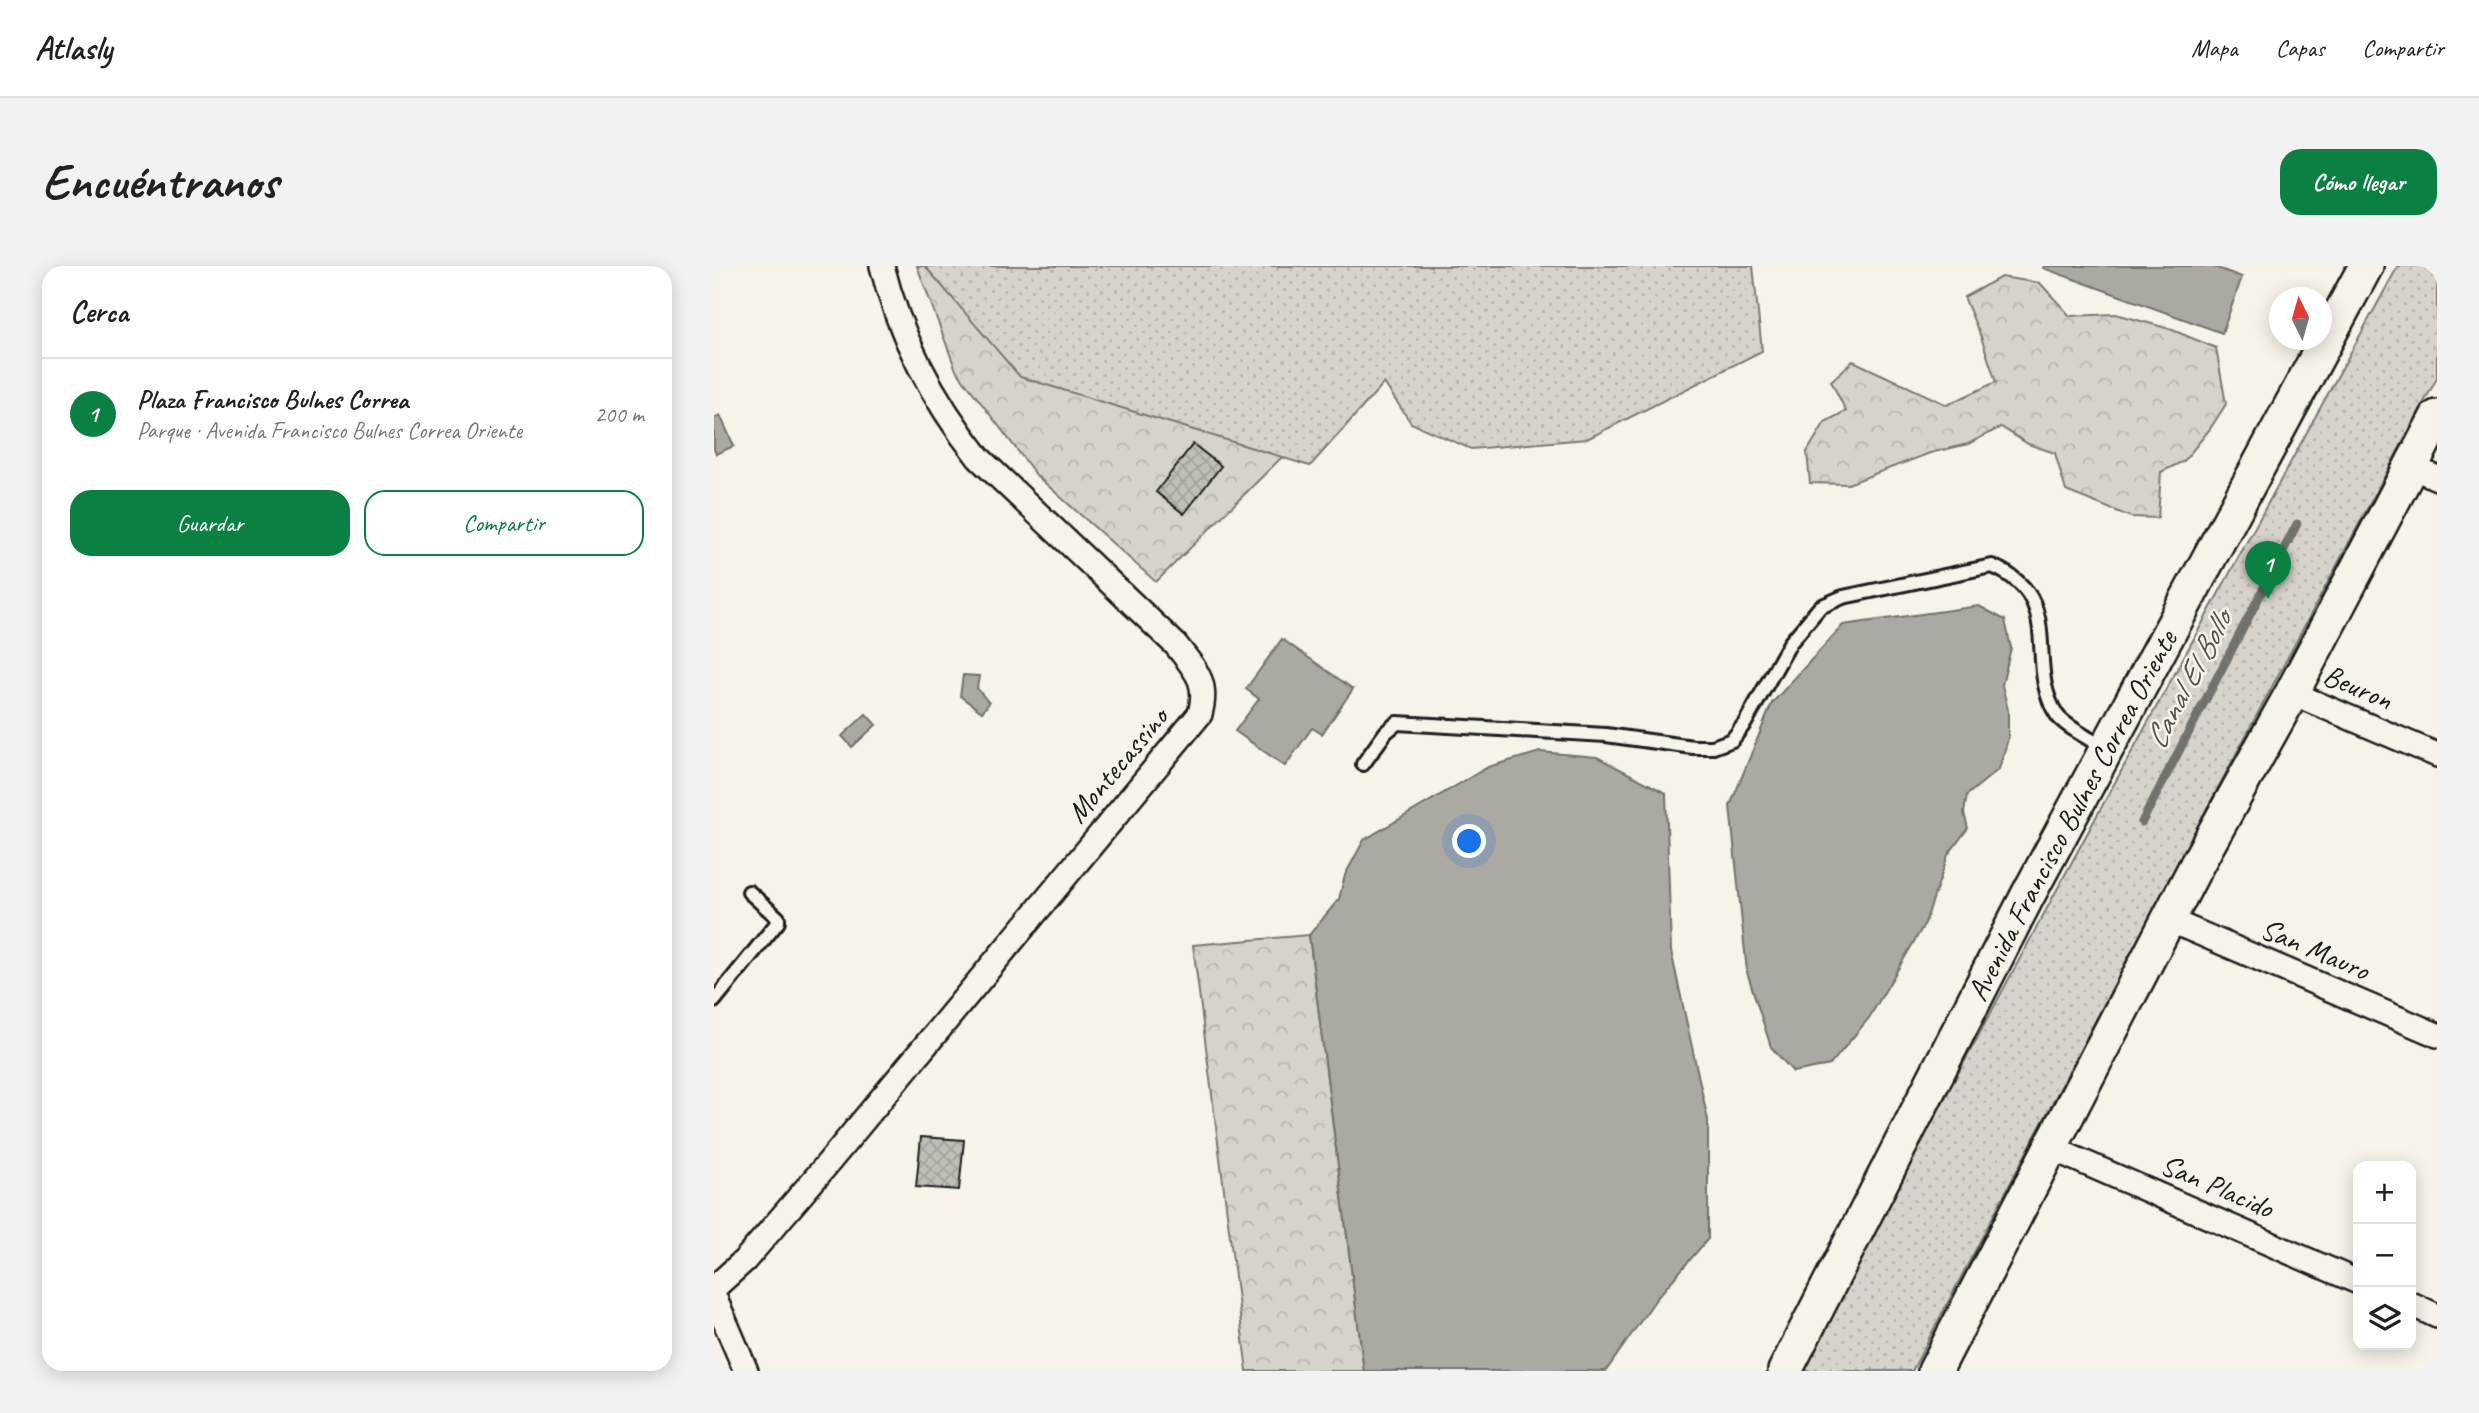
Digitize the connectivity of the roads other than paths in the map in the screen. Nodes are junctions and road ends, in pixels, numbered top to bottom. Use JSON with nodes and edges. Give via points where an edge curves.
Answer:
{"nodes":[{"id":1,"x":882,"y":266,"type":"edge"},
{"id":2,"x":2366,"y":266,"type":"edge"},
{"id":3,"x":2437,"y":417,"type":"edge"},
{"id":4,"x":2424,"y":472,"type":"edge"},
{"id":5,"x":2292,"y":693,"type":"junction"},
{"id":6,"x":2106,"y":749,"type":"junction"},
{"id":7,"x":2437,"y":755,"type":"edge"},
{"id":8,"x":1363,"y":764,"type":"dead end"},
{"id":9,"x":749,"y":892,"type":"dead end"},
{"id":10,"x":2169,"y":920,"type":"junction"},
{"id":11,"x":714,"y":1001,"type":"edge"},
{"id":12,"x":2437,"y":1035,"type":"edge"},
{"id":13,"x":2051,"y":1148,"type":"junction"},
{"id":14,"x":2353,"y":1280,"type":"edge"},
{"id":15,"x":714,"y":1288,"type":"edge"},
{"id":16,"x":714,"y":1296,"type":"edge"},
{"id":17,"x":2416,"y":1306,"type":"edge"},
{"id":18,"x":2437,"y":1316,"type":"edge"},
{"id":19,"x":721,"y":1334,"type":"edge"},
{"id":20,"x":746,"y":1371,"type":"edge"},
{"id":21,"x":1785,"y":1371,"type":"edge"},
{"id":22,"x":1935,"y":1371,"type":"edge"}],
"edges":[{"from":1,"to":15,"type":"street","name":"Montecassino","via":[[920,371],[959,433],[979,458],[1176,645],[1202,680],[1205,698],[1200,714],[833,1157]]},
{"from":2,"to":6,"type":"street","name":"Avenida Francisco Bulnes Correa Oriente"},
{"from":3,"to":4,"type":"street"},
{"from":4,"to":5,"type":"street"},
{"from":5,"to":7,"type":"street","name":"Beuron"},
{"from":5,"to":10,"type":"street"},
{"from":6,"to":8,"type":"lane","via":[[2058,716],[2046,687],[2037,608],[2011,574],[1992,566],[1843,597],[1820,607],[1790,643],[1745,723],[1732,740],[1713,747],[1593,734],[1397,723]]},
{"from":6,"to":21,"type":"street","name":"Avenida Francisco Bulnes Correa Oriente"},
{"from":9,"to":11,"type":"lane","via":[[778,922]]},
{"from":10,"to":12,"type":"street","name":"San Mauro"},
{"from":10,"to":13,"type":"street"},
{"from":13,"to":14,"type":"street","name":"San Placido"},
{"from":13,"to":22,"type":"street"},
{"from":16,"to":19,"type":"street"},
{"from":17,"to":18,"type":"street"},
{"from":19,"to":20,"type":"street"}]}
